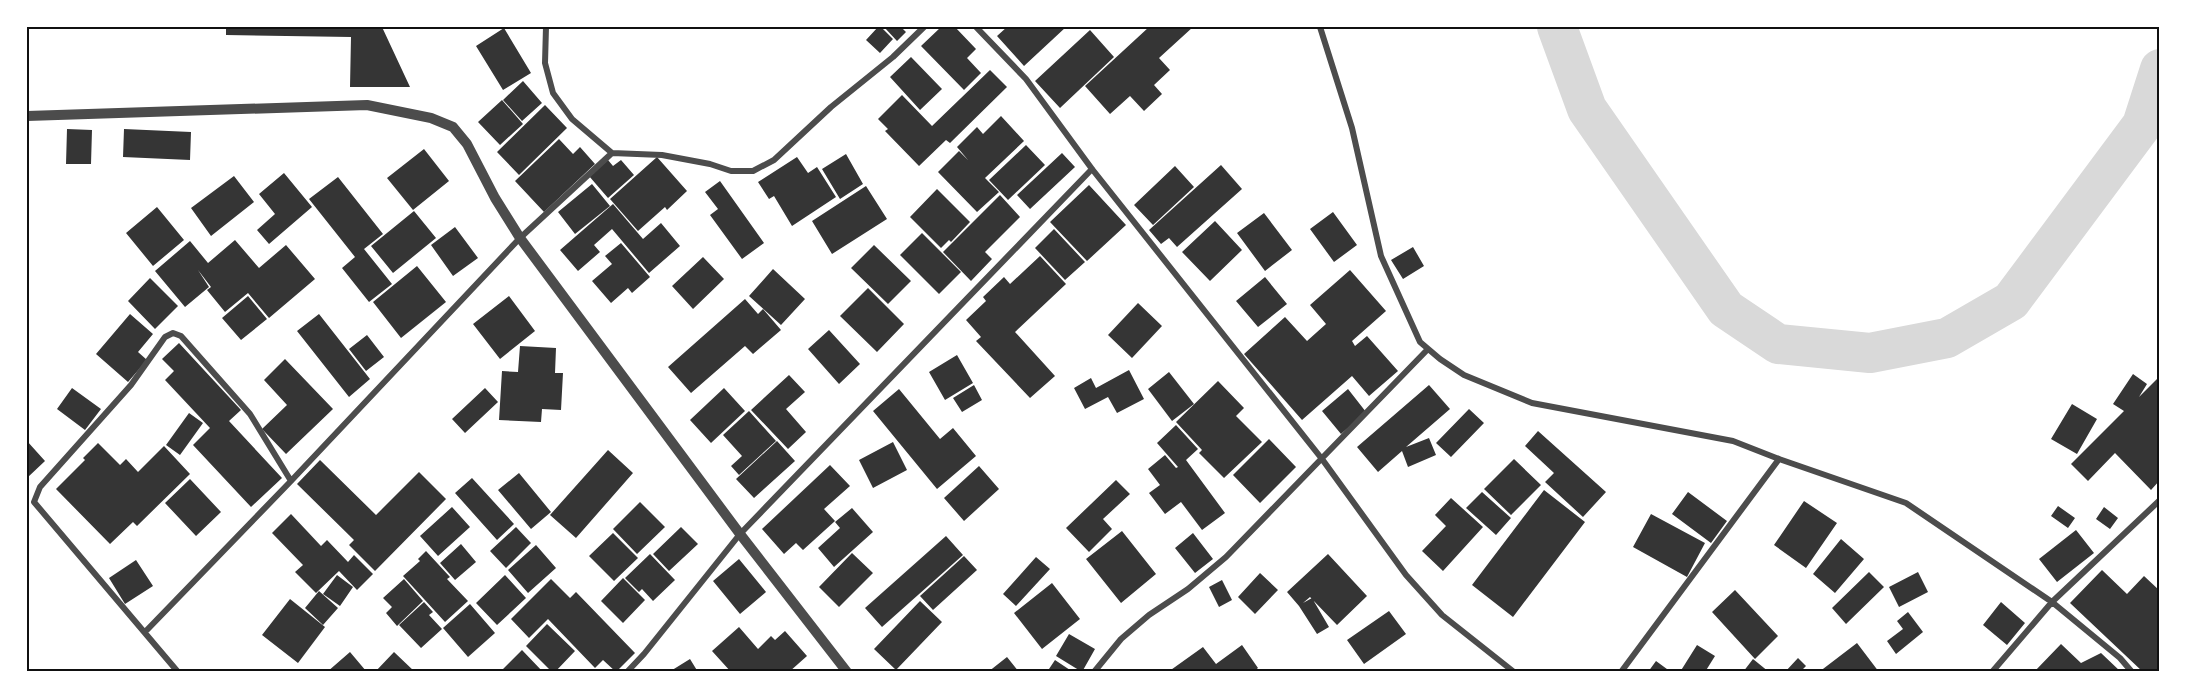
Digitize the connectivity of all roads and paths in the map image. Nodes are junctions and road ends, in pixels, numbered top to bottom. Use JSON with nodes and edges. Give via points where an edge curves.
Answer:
{"nodes":[{"id":1,"x":546,"y":27,"type":"edge"},
{"id":2,"x":924,"y":27,"type":"edge"},
{"id":3,"x":976,"y":27,"type":"edge"},
{"id":4,"x":1320,"y":27,"type":"edge"},
{"id":5,"x":27,"y":116,"type":"edge"},
{"id":6,"x":612,"y":153,"type":"junction"},
{"id":7,"x":1092,"y":169,"type":"junction"},
{"id":8,"x":520,"y":238,"type":"junction"},
{"id":9,"x":1428,"y":349,"type":"junction"},
{"id":10,"x":1322,"y":459,"type":"junction"},
{"id":11,"x":1779,"y":459,"type":"junction"},
{"id":12,"x":291,"y":481,"type":"junction"},
{"id":13,"x":2160,"y":500,"type":"edge"},
{"id":14,"x":740,"y":534,"type":"junction"},
{"id":15,"x":2052,"y":602,"type":"junction"},
{"id":16,"x":145,"y":632,"type":"junction"},
{"id":17,"x":1996,"y":671,"type":"edge"},
{"id":18,"x":178,"y":672,"type":"edge"},
{"id":19,"x":627,"y":672,"type":"edge"},
{"id":20,"x":847,"y":672,"type":"edge"},
{"id":21,"x":1094,"y":672,"type":"edge"},
{"id":22,"x":1514,"y":672,"type":"edge"},
{"id":23,"x":1621,"y":672,"type":"edge"},
{"id":24,"x":2132,"y":672,"type":"edge"}],
"edges":[{"from":1,"to":6,"type":"street","via":[[545,63],[553,93],[572,119]]},
{"from":2,"to":6,"type":"street","via":[[774,160],[753,171],[731,171],[662,155]]},
{"from":3,"to":7,"type":"street","via":[[1026,79]]},
{"from":4,"to":9,"type":"street","via":[[1352,128],[1381,255],[1420,342]]},
{"from":5,"to":8,"type":"street","via":[[367,105],[431,118],[453,127],[467,144]]},
{"from":6,"to":8,"type":"street"},
{"from":7,"to":10,"type":"street"},
{"from":7,"to":14,"type":"street"},
{"from":8,"to":12,"type":"street"},
{"from":8,"to":14,"type":"street"},
{"from":9,"to":10,"type":"street"},
{"from":9,"to":11,"type":"street","via":[[1464,375],[1532,403],[1733,441]]},
{"from":10,"to":21,"type":"street","via":[[1226,558],[1121,639]]},
{"from":10,"to":22,"type":"street","via":[[1406,574],[1442,615]]},
{"from":11,"to":15,"type":"street","via":[[1906,502]]},
{"from":11,"to":23,"type":"street"},
{"from":12,"to":16,"type":"street"},
{"from":12,"to":16,"type":"street","via":[[238,399],[181,336],[173,333],[165,337],[131,385],[40,487],[34,502]]},
{"from":13,"to":15,"type":"street"},
{"from":14,"to":19,"type":"street"},
{"from":14,"to":20,"type":"street"},
{"from":15,"to":17,"type":"street"},
{"from":15,"to":24,"type":"street"},
{"from":16,"to":18,"type":"street"}]}
